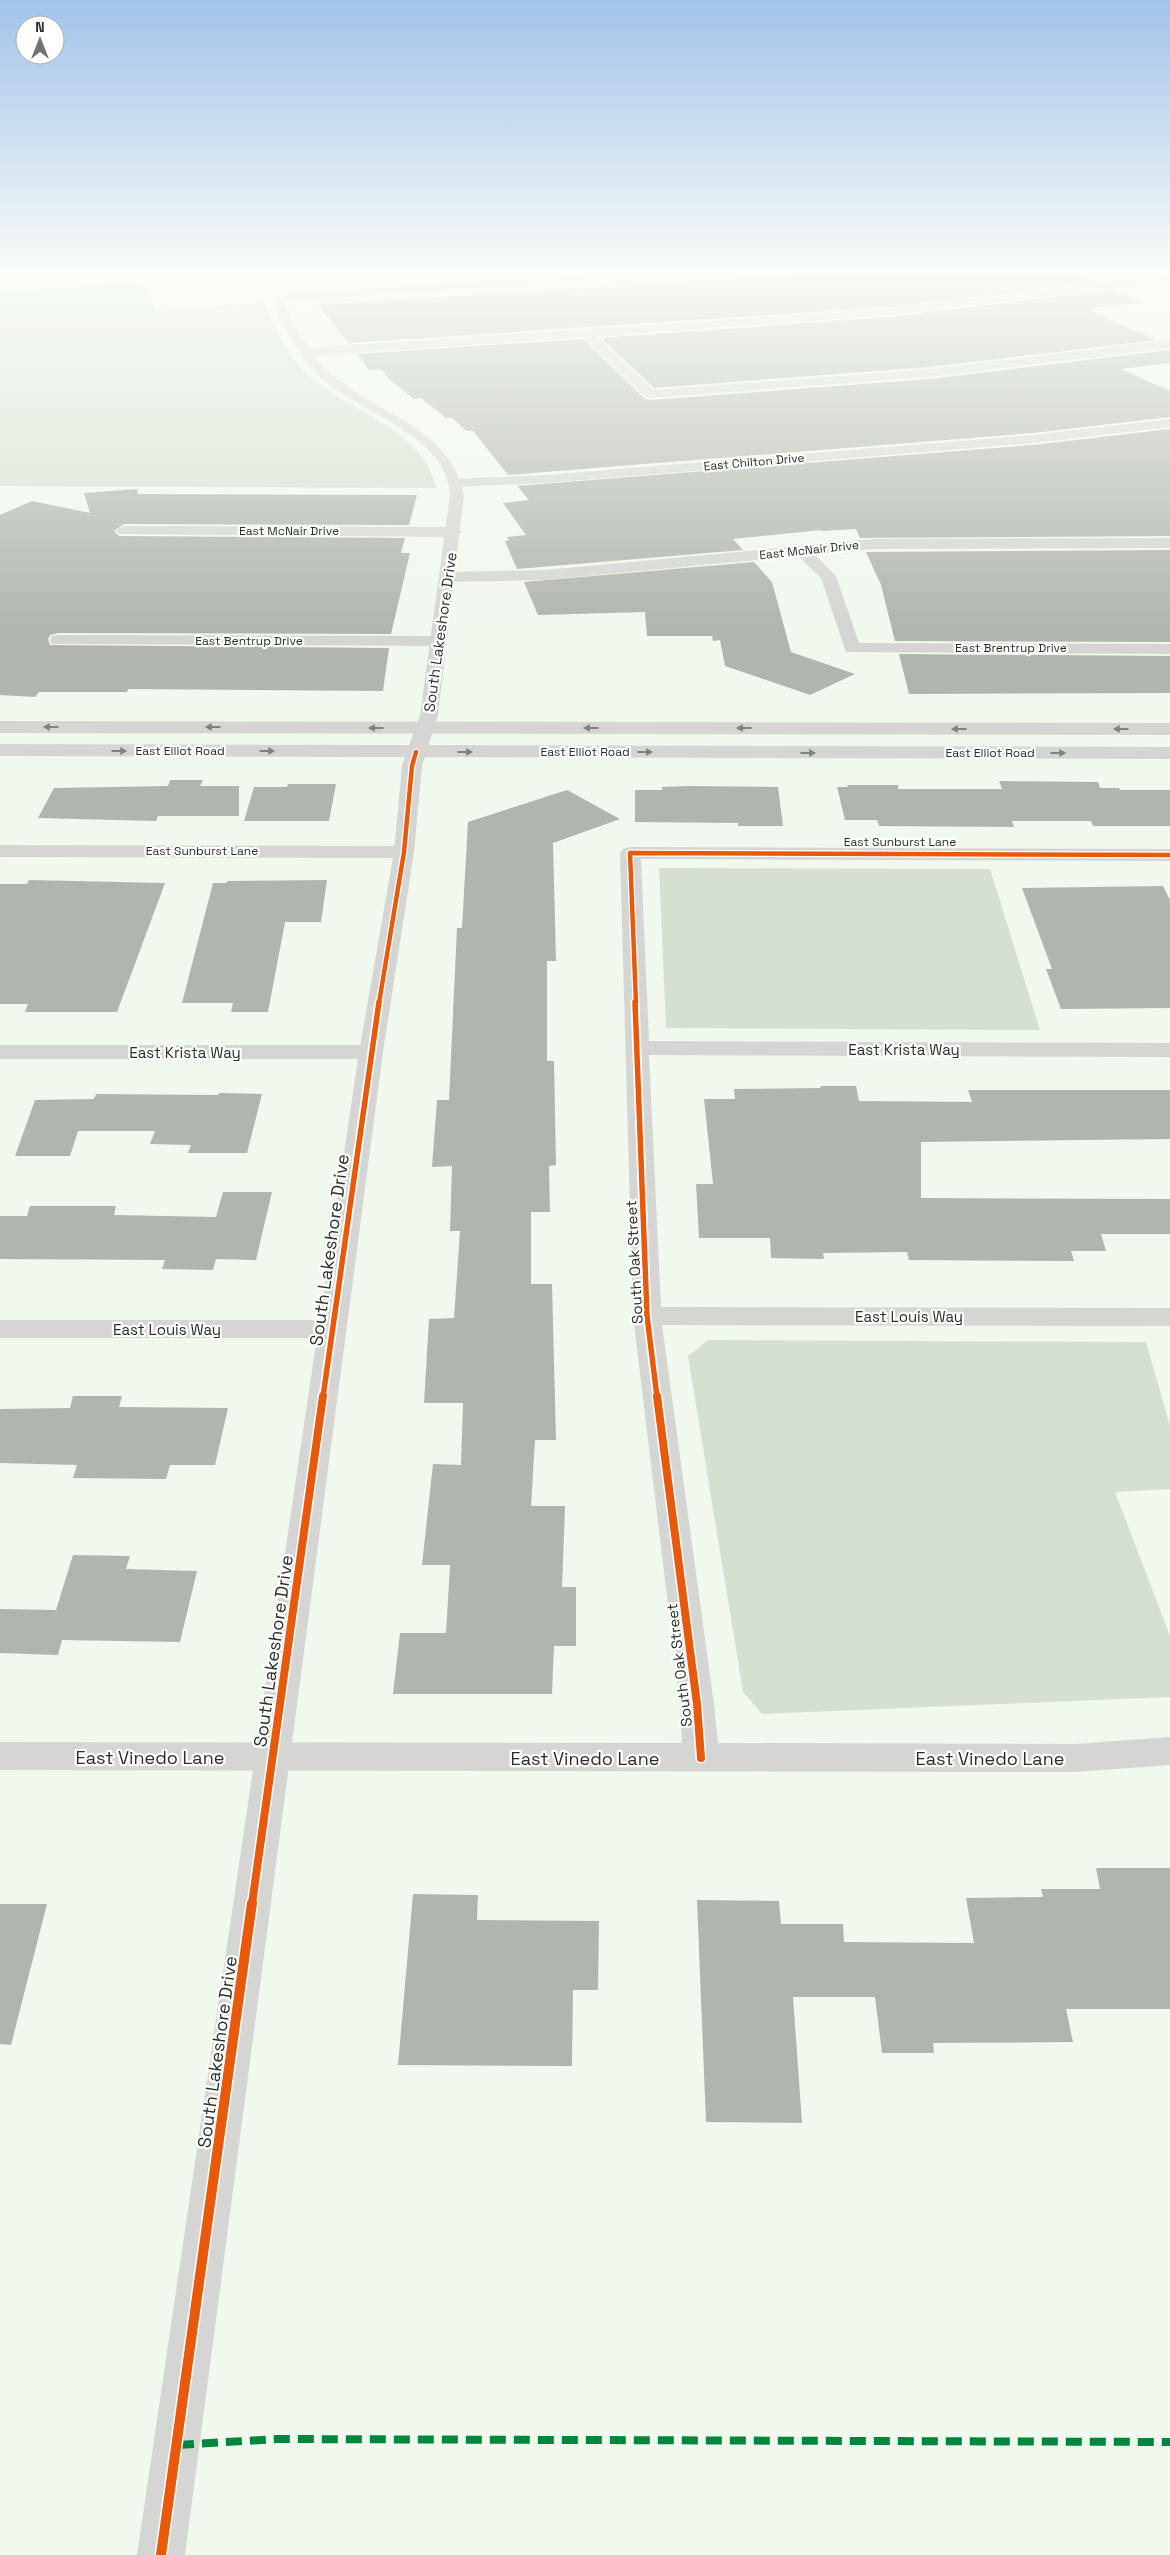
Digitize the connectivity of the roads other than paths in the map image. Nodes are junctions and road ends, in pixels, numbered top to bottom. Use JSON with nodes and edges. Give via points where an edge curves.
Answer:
{"nodes":[{"id":1,"x":347,"y":390,"type":"edge"},
{"id":2,"x":646,"y":390,"type":"edge"},
{"id":3,"x":700,"y":390,"type":"edge"},
{"id":4,"x":1170,"y":423,"type":"edge"},
{"id":5,"x":457,"y":483,"type":"junction"},
{"id":6,"x":124,"y":531,"type":"dead end"},
{"id":7,"x":454,"y":532,"type":"junction"},
{"id":8,"x":1170,"y":543,"type":"edge"},
{"id":9,"x":802,"y":550,"type":"junction"},
{"id":10,"x":448,"y":577,"type":"junction"},
{"id":11,"x":58,"y":640,"type":"dead end"},
{"id":12,"x":439,"y":641,"type":"junction"},
{"id":13,"x":1170,"y":649,"type":"edge"},
{"id":14,"x":0,"y":727,"type":"edge"},
{"id":15,"x":424,"y":728,"type":"junction"},
{"id":16,"x":1170,"y":729,"type":"edge"},
{"id":17,"x":0,"y":750,"type":"edge"},
{"id":18,"x":416,"y":752,"type":"junction"},
{"id":19,"x":1170,"y":753,"type":"edge"},
{"id":20,"x":0,"y":851,"type":"edge"},
{"id":21,"x":404,"y":852,"type":"junction"},
{"id":22,"x":630,"y":852,"type":"joint"},
{"id":23,"x":1170,"y":855,"type":"edge"},
{"id":24,"x":638,"y":1048,"type":"junction"},
{"id":25,"x":1170,"y":1050,"type":"edge"},
{"id":26,"x":0,"y":1052,"type":"edge"},
{"id":27,"x":371,"y":1052,"type":"junction"},
{"id":28,"x":647,"y":1316,"type":"junction"},
{"id":29,"x":1170,"y":1317,"type":"edge"},
{"id":30,"x":0,"y":1329,"type":"edge"},
{"id":31,"x":333,"y":1329,"type":"junction"},
{"id":32,"x":1170,"y":1751,"type":"edge"},
{"id":33,"x":0,"y":1756,"type":"edge"},
{"id":34,"x":274,"y":1757,"type":"junction"},
{"id":35,"x":701,"y":1758,"type":"junction"},
{"id":36,"x":161,"y":2555,"type":"edge"}],
"edges":[{"from":1,"to":5,"type":"street","via":[[417,435],[444,459]]},
{"from":2,"to":3,"type":"street","via":[[650,394]]},
{"from":4,"to":5,"type":"street","name":"East Chilton Drive","via":[[1024,440],[546,479]]},
{"from":5,"to":7,"type":"street","name":"South Lakeshore Drive"},
{"from":6,"to":7,"type":"street","name":"East McNair Drive"},
{"from":7,"to":10,"type":"street","name":"South Lakeshore Drive"},
{"from":8,"to":9,"type":"street","name":"East McNair Drive","via":[[876,544]]},
{"from":9,"to":10,"type":"street","name":"East McNair Drive","via":[[545,575]]},
{"from":9,"to":13,"type":"street","name":"East Brentrup Drive","via":[[828,576],[852,648]]},
{"from":10,"to":12,"type":"street","name":"South Lakeshore Drive"},
{"from":11,"to":12,"type":"street","name":"East Bentrup Drive"},
{"from":12,"to":15,"type":"street","name":"South Lakeshore Drive","via":[[429,715]]},
{"from":15,"to":14,"type":"street","name":"East Elliot Road","one_way":true},
{"from":16,"to":15,"type":"street","name":"East Elliot Road","one_way":true},
{"from":15,"to":18,"type":"street","name":"South Lakeshore Drive"},
{"from":17,"to":18,"type":"street","name":"East Elliot Road","one_way":true},
{"from":18,"to":19,"type":"street","name":"East Elliot Road","one_way":true},
{"from":18,"to":21,"type":"street","name":"South Lakeshore Drive"},
{"from":20,"to":21,"type":"street","name":"East Sunburst Lane"},
{"from":21,"to":27,"type":"street","name":"South Lakeshore Drive"},
{"from":22,"to":23,"type":"street","name":"East Sunburst Lane"},
{"from":22,"to":24,"type":"street","name":"South Oak Street"},
{"from":24,"to":25,"type":"street","name":"East Krista Way"},
{"from":24,"to":28,"type":"street","name":"South Oak Street"},
{"from":26,"to":27,"type":"street","name":"East Krista Way"},
{"from":27,"to":31,"type":"street","name":"South Lakeshore Drive"},
{"from":28,"to":29,"type":"street","name":"East Louis Way"},
{"from":28,"to":35,"type":"street","name":"South Oak Street","via":[[697,1704]]},
{"from":30,"to":31,"type":"street","name":"East Louis Way"},
{"from":31,"to":34,"type":"street","name":"South Lakeshore Drive"},
{"from":32,"to":35,"type":"street","name":"East Vinedo Lane","via":[[1075,1758]]},
{"from":33,"to":34,"type":"street","name":"East Vinedo Lane"},
{"from":34,"to":35,"type":"street","name":"East Vinedo Lane"},
{"from":34,"to":36,"type":"street","name":"South Lakeshore Drive"}]}
